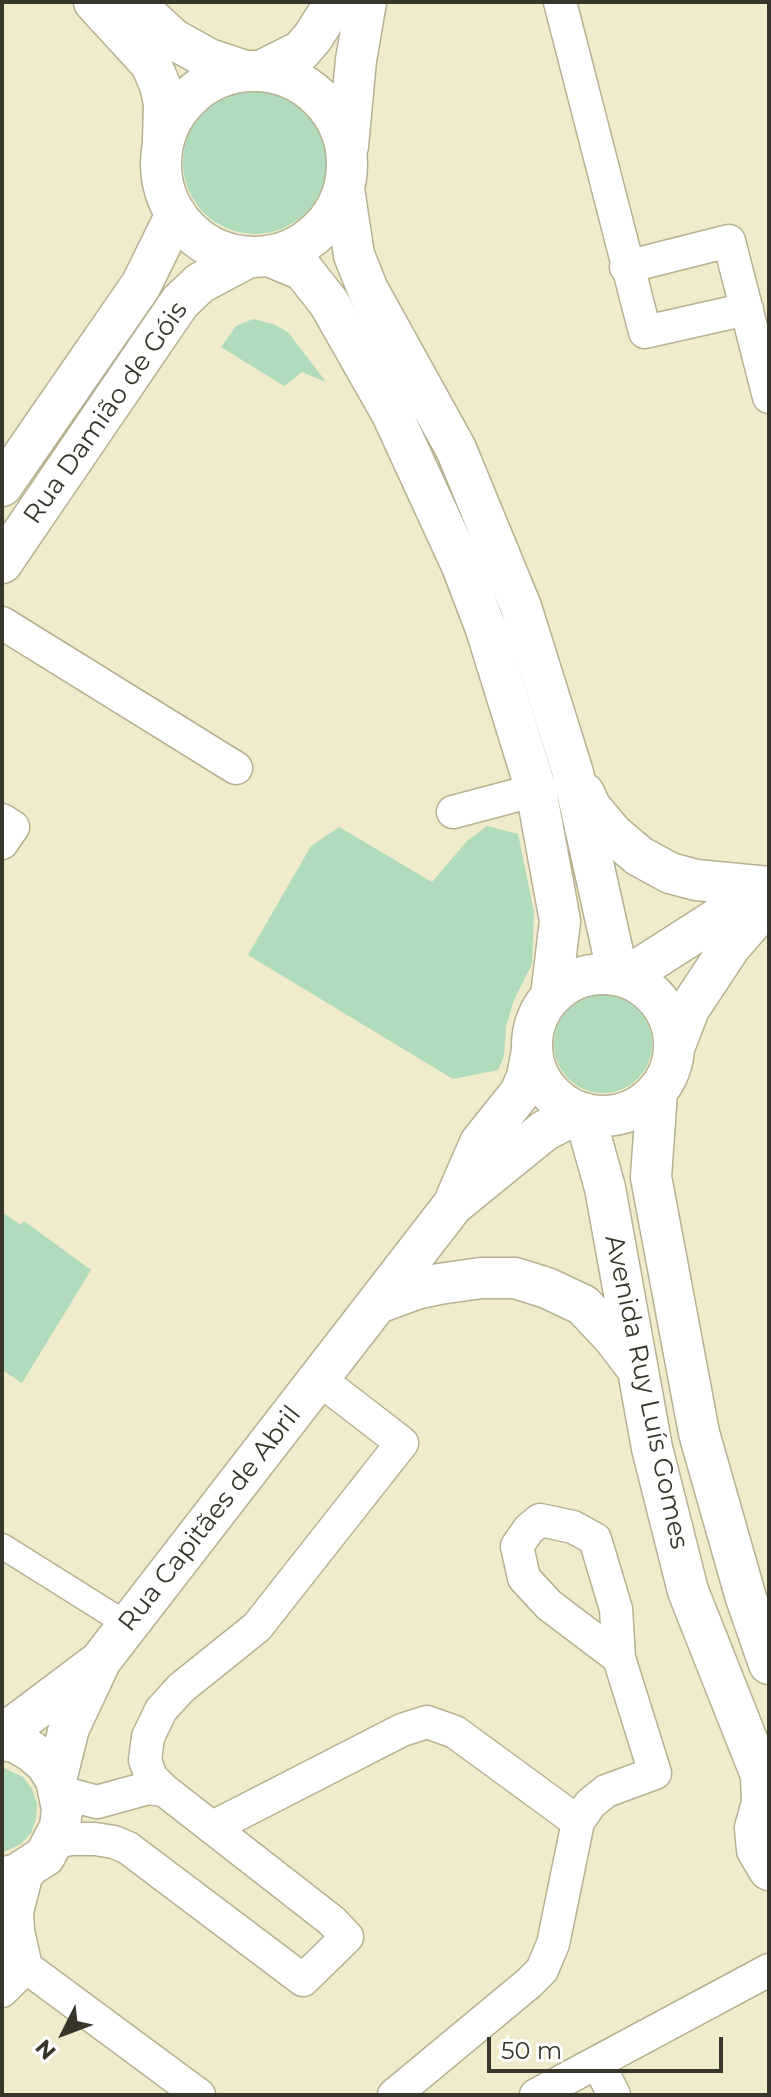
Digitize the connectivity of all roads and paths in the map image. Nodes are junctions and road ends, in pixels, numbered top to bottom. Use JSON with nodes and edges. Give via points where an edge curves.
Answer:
{"nodes":[{"id":1,"x":94,"y":2,"type":"edge"},
{"id":2,"x":133,"y":2,"type":"edge"},
{"id":3,"x":335,"y":2,"type":"edge"},
{"id":4,"x":366,"y":2,"type":"edge"},
{"id":5,"x":560,"y":2,"type":"edge"},
{"id":6,"x":253,"y":71,"type":"junction"},
{"id":7,"x":162,"y":146,"type":"junction"},
{"id":8,"x":345,"y":173,"type":"junction"},
{"id":9,"x":176,"y":214,"type":"junction"},
{"id":10,"x":259,"y":256,"type":"junction"},
{"id":11,"x":626,"y":267,"type":"junction"},
{"id":12,"x":747,"y":309,"type":"junction"},
{"id":13,"x":769,"y":397,"type":"edge"},
{"id":14,"x":2,"y":486,"type":"edge"},
{"id":15,"x":5,"y":553,"type":"edge"},
{"id":16,"x":2,"y":623,"type":"edge"},
{"id":17,"x":236,"y":768,"type":"dead end"},
{"id":18,"x":573,"y":773,"type":"junction"},
{"id":19,"x":536,"y":790,"type":"junction"},
{"id":20,"x":453,"y":812,"type":"dead end"},
{"id":21,"x":2,"y":820,"type":"edge"},
{"id":22,"x":2,"y":843,"type":"edge"},
{"id":23,"x":769,"y":888,"type":"edge"},
{"id":24,"x":769,"y":902,"type":"edge"},
{"id":25,"x":622,"y":976,"type":"junction"},
{"id":26,"x":551,"y":996,"type":"junction"},
{"id":27,"x":674,"y":1048,"type":"junction"},
{"id":28,"x":532,"y":1050,"type":"junction"},
{"id":29,"x":657,"y":1092,"type":"junction"},
{"id":30,"x":582,"y":1113,"type":"junction"},
{"id":31,"x":453,"y":1205,"type":"junction"},
{"id":32,"x":378,"y":1303,"type":"junction"},
{"id":33,"x":638,"y":1370,"type":"junction"},
{"id":34,"x":319,"y":1379,"type":"junction"},
{"id":35,"x":2,"y":1546,"type":"edge"},
{"id":36,"x":128,"y":1625,"type":"junction"},
{"id":37,"x":619,"y":1658,"type":"dead end"},
{"id":38,"x":101,"y":1660,"type":"junction"},
{"id":39,"x":769,"y":1664,"type":"edge"},
{"id":40,"x":2,"y":1738,"type":"edge"},
{"id":41,"x":58,"y":1786,"type":"junction"},
{"id":42,"x":164,"y":1790,"type":"junction"},
{"id":43,"x":124,"y":1796,"type":"junction"},
{"id":44,"x":766,"y":1798,"type":"edge"},
{"id":45,"x":578,"y":1822,"type":"junction"},
{"id":46,"x":213,"y":1827,"type":"junction"},
{"id":47,"x":128,"y":1848,"type":"junction"},
{"id":48,"x":30,"y":1862,"type":"edge"},
{"id":49,"x":769,"y":1870,"type":"edge"},
{"id":50,"x":14,"y":1960,"type":"edge"},
{"id":51,"x":769,"y":1970,"type":"edge"},
{"id":52,"x":2,"y":1991,"type":"edge"},
{"id":53,"x":598,"y":2063,"type":"junction"},
{"id":54,"x":199,"y":2095,"type":"edge"},
{"id":55,"x":394,"y":2095,"type":"edge"},
{"id":56,"x":536,"y":2095,"type":"edge"},
{"id":57,"x":614,"y":2095,"type":"edge"}],
"edges":[{"from":1,"to":7,"type":"street","via":[[151,64],[164,103]]},
{"from":2,"to":6,"type":"street","via":[[173,39],[209,59]]},
{"from":3,"to":6,"type":"street","via":[[301,51]]},
{"from":4,"to":8,"type":"street"},
{"from":5,"to":11,"type":"street"},
{"from":6,"to":7,"type":"street","via":[[216,78],[191,95],[172,118]]},
{"from":6,"to":8,"type":"street","via":[[287,76],[329,108],[342,132]]},
{"from":7,"to":9,"type":"street","via":[[163,181]]},
{"from":8,"to":10,"type":"street","via":[[332,215],[312,237],[287,251]]},
{"from":8,"to":18,"type":"street","via":[[354,255],[456,449],[498,546]]},
{"from":9,"to":10,"type":"street","via":[[208,244],[228,253]]},
{"from":9,"to":14,"type":"street","name":"Rua Damião de Góis","via":[[141,285]]},
{"from":10,"to":15,"type":"street","name":"Rua Damião de Góis","via":[[200,283],[180,302]]},
{"from":10,"to":19,"type":"street","via":[[288,262],[310,276],[391,412],[462,566]]},
{"from":11,"to":12,"type":"street","via":[[645,332]]},
{"from":11,"to":12,"type":"street","via":[[729,241]]},
{"from":12,"to":13,"type":"street"},
{"from":16,"to":17,"type":"street"},
{"from":18,"to":23,"type":"street","via":[[591,808],[639,856],[696,880]]},
{"from":18,"to":25,"type":"street"},
{"from":19,"to":20,"type":"street"},
{"from":19,"to":26,"type":"street","via":[[560,921]]},
{"from":21,"to":22,"type":"street","via":[[13,827]]},
{"from":23,"to":25,"type":"street"},
{"from":24,"to":27,"type":"street","via":[[730,947],[689,1009]]},
{"from":25,"to":26,"type":"street","via":[[582,976]]},
{"from":25,"to":27,"type":"street","via":[[646,988],[662,1005]]},
{"from":26,"to":28,"type":"street","via":[[535,1021]]},
{"from":27,"to":29,"type":"street"},
{"from":28,"to":30,"type":"street","via":[[547,1088]]},
{"from":28,"to":31,"type":"street","name":"Rua Capitães de Abril","via":[[520,1093],[480,1143]]},
{"from":29,"to":30,"type":"street","via":[[624,1113]]},
{"from":29,"to":39,"type":"street","name":"Avenida Ruy Luís Gomes","via":[[651,1177],[699,1433]]},
{"from":30,"to":31,"type":"street","name":"Rua Capitães de Abril","via":[[544,1131]]},
{"from":30,"to":33,"type":"street","name":"Avenida Ruy Luís Gomes","via":[[605,1188]]},
{"from":31,"to":32,"type":"street","name":"Rua Capitães de Abril"},
{"from":32,"to":33,"type":"street","via":[[439,1284],[515,1278],[583,1305]]},
{"from":32,"to":34,"type":"street","name":"Rua Capitães de Abril"},
{"from":33,"to":44,"type":"street","name":"Avenida Ruy Luís Gomes","via":[[688,1591]]},
{"from":34,"to":36,"type":"street","name":"Rua Capitães de Abril"},
{"from":34,"to":42,"type":"street","name":"Rua Capitães de Abril","via":[[402,1443],[257,1627],[161,1710],[148,1737],[145,1760],[151,1777]]},
{"from":35,"to":36,"type":"street"},
{"from":36,"to":38,"type":"street","name":"Rua Capitães de Abril"},
{"from":37,"to":45,"type":"street","via":[[655,1773],[606,1791]]},
{"from":38,"to":40,"type":"street","name":"Rua Capitães de Abril"},
{"from":38,"to":41,"type":"street","name":"Rua Capitães de Abril","via":[[69,1728]]},
{"from":40,"to":41,"type":"street","via":[[31,1751]]},
{"from":41,"to":43,"type":"street","via":[[97,1802]]},
{"from":41,"to":48,"type":"street","name":"Rua Capitães de Abril","via":[[60,1827]]},
{"from":42,"to":43,"type":"street","via":[[148,1788]]},
{"from":42,"to":46,"type":"street"},
{"from":43,"to":47,"type":"street","via":[[114,1818]]},
{"from":44,"to":49,"type":"street","name":"Avenida Ruy Luís Gomes","via":[[755,1840]]},
{"from":45,"to":46,"type":"street","via":[[455,1732],[427,1722]]},
{"from":45,"to":55,"type":"street","via":[[553,1944],[542,1970]]},
{"from":46,"to":47,"type":"street","via":[[347,1937],[303,1980]]},
{"from":47,"to":48,"type":"street","via":[[71,1839]]},
{"from":48,"to":50,"type":"street","via":[[17,1912]]},
{"from":50,"to":52,"type":"street"},
{"from":50,"to":54,"type":"street"},
{"from":51,"to":53,"type":"street"},
{"from":53,"to":56,"type":"street"},
{"from":53,"to":57,"type":"street"}]}
